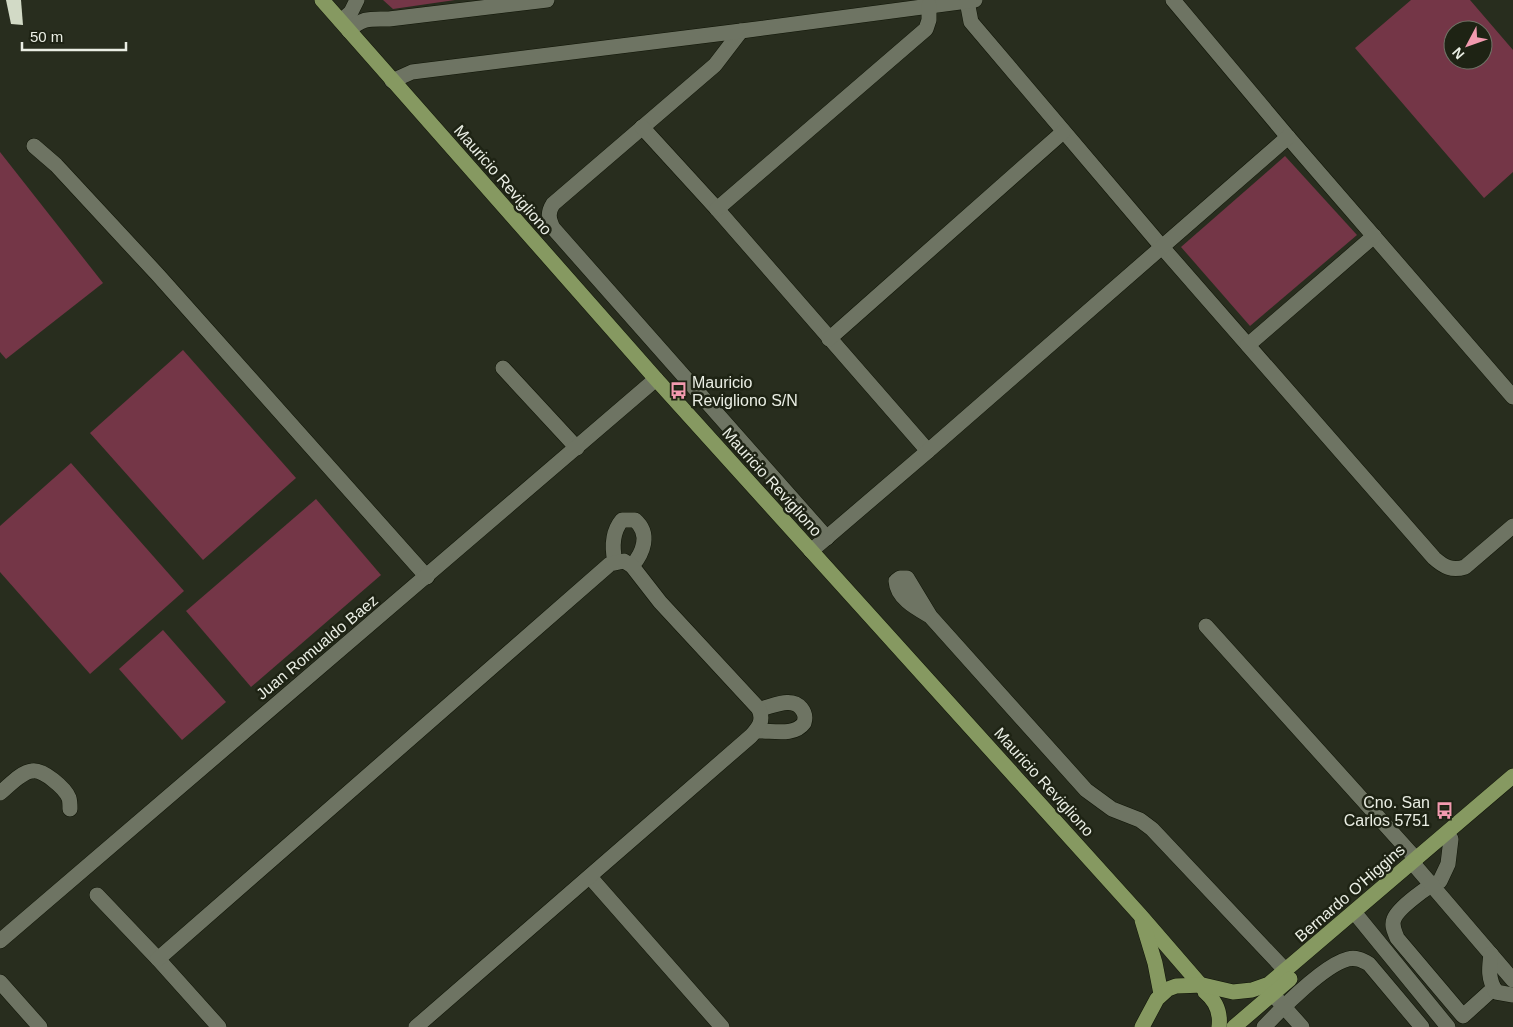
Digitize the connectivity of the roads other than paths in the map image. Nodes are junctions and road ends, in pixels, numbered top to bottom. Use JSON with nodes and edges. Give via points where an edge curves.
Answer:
{"nodes":[{"id":1,"x":322,"y":0,"type":"edge"},
{"id":2,"x":358,"y":0,"type":"edge"},
{"id":3,"x":547,"y":0,"type":"edge"},
{"id":4,"x":971,"y":0,"type":"edge"},
{"id":5,"x":1173,"y":0,"type":"edge"},
{"id":6,"x":929,"y":6,"type":"junction"},
{"id":7,"x":376,"y":19,"type":"junction"},
{"id":8,"x":345,"y":26,"type":"junction"},
{"id":9,"x":742,"y":31,"type":"junction"},
{"id":10,"x":392,"y":81,"type":"junction"},
{"id":11,"x":642,"y":127,"type":"junction"},
{"id":12,"x":1063,"y":132,"type":"junction"},
{"id":13,"x":1288,"y":138,"type":"junction"},
{"id":14,"x":34,"y":146,"type":"dead end"},
{"id":15,"x":716,"y":210,"type":"junction"},
{"id":16,"x":1374,"y":236,"type":"junction"},
{"id":17,"x":1162,"y":247,"type":"junction"},
{"id":18,"x":829,"y":339,"type":"junction"},
{"id":19,"x":1248,"y":345,"type":"junction"},
{"id":20,"x":503,"y":368,"type":"dead end"},
{"id":21,"x":656,"y":379,"type":"junction"},
{"id":22,"x":1513,"y":396,"type":"edge"},
{"id":23,"x":577,"y":448,"type":"junction"},
{"id":24,"x":928,"y":451,"type":"junction"},
{"id":25,"x":1513,"y":526,"type":"edge"},
{"id":26,"x":826,"y":538,"type":"junction"},
{"id":27,"x":811,"y":551,"type":"junction"},
{"id":28,"x":616,"y":562,"type":"junction"},
{"id":29,"x":632,"y":566,"type":"junction"},
{"id":30,"x":427,"y":577,"type":"junction"},
{"id":31,"x":930,"y":616,"type":"dead end"},
{"id":32,"x":1206,"y":626,"type":"dead end"},
{"id":33,"x":759,"y":709,"type":"junction"},
{"id":34,"x":756,"y":731,"type":"junction"},
{"id":35,"x":1513,"y":776,"type":"edge"},
{"id":36,"x":1513,"y":786,"type":"edge"},
{"id":37,"x":0,"y":793,"type":"edge"},
{"id":38,"x":70,"y":809,"type":"dead end"},
{"id":39,"x":1451,"y":839,"type":"junction"},
{"id":40,"x":1416,"y":864,"type":"junction"},
{"id":41,"x":590,"y":877,"type":"junction"},
{"id":42,"x":1431,"y":884,"type":"junction"},
{"id":43,"x":97,"y":895,"type":"dead end"},
{"id":44,"x":1141,"y":916,"type":"junction"},
{"id":45,"x":1359,"y":918,"type":"junction"},
{"id":46,"x":0,"y":941,"type":"edge"},
{"id":47,"x":1491,"y":954,"type":"junction"},
{"id":48,"x":158,"y":959,"type":"junction"},
{"id":49,"x":1286,"y":971,"type":"junction"},
{"id":50,"x":1513,"y":980,"type":"edge"},
{"id":51,"x":0,"y":982,"type":"edge"},
{"id":52,"x":1494,"y":988,"type":"junction"},
{"id":53,"x":1202,"y":990,"type":"junction"},
{"id":54,"x":1513,"y":995,"type":"edge"},
{"id":55,"x":1157,"y":999,"type":"junction"},
{"id":56,"x":1278,"y":1000,"type":"junction"},
{"id":57,"x":1468,"y":1021,"type":"edge"},
{"id":58,"x":40,"y":1027,"type":"edge"},
{"id":59,"x":219,"y":1027,"type":"edge"},
{"id":60,"x":416,"y":1027,"type":"edge"},
{"id":61,"x":722,"y":1027,"type":"edge"},
{"id":62,"x":1142,"y":1027,"type":"edge"},
{"id":63,"x":1150,"y":1027,"type":"edge"},
{"id":64,"x":1219,"y":1027,"type":"edge"},
{"id":65,"x":1234,"y":1027,"type":"edge"},
{"id":66,"x":1264,"y":1027,"type":"edge"},
{"id":67,"x":1302,"y":1027,"type":"edge"},
{"id":68,"x":1422,"y":1027,"type":"edge"},
{"id":69,"x":1449,"y":1027,"type":"edge"}],
"edges":[{"from":1,"to":8,"type":"main road","name":"Mauricio Revigliono"},
{"from":2,"to":7,"type":"street"},
{"from":2,"to":8,"type":"street"},
{"from":3,"to":7,"type":"street"},
{"from":4,"to":6,"type":"street"},
{"from":4,"to":12,"type":"street","via":[[971,22]]},
{"from":5,"to":13,"type":"street"},
{"from":6,"to":9,"type":"street"},
{"from":6,"to":15,"type":"street","via":[[926,29]]},
{"from":7,"to":8,"type":"street"},
{"from":8,"to":10,"type":"main road","name":"Mauricio Revigliono"},
{"from":9,"to":10,"type":"street","via":[[412,72]]},
{"from":9,"to":11,"type":"street","via":[[715,65]]},
{"from":10,"to":21,"type":"main road","name":"Mauricio Revigliono"},
{"from":11,"to":15,"type":"street"},
{"from":11,"to":26,"type":"street","via":[[553,204],[549,219]]},
{"from":12,"to":17,"type":"street"},
{"from":12,"to":18,"type":"street"},
{"from":13,"to":16,"type":"street"},
{"from":13,"to":17,"type":"street"},
{"from":14,"to":30,"type":"street","via":[[56,165],[158,275]]},
{"from":15,"to":18,"type":"street"},
{"from":16,"to":19,"type":"street"},
{"from":16,"to":22,"type":"street"},
{"from":17,"to":19,"type":"street"},
{"from":17,"to":24,"type":"street"},
{"from":18,"to":24,"type":"street"},
{"from":19,"to":25,"type":"street","via":[[1442,565],[1450,569],[1465,567]]},
{"from":20,"to":23,"type":"street"},
{"from":21,"to":23,"type":"street","name":"Juan Romualdo Baez"},
{"from":21,"to":27,"type":"main road","name":"Mauricio Revigliono"},
{"from":23,"to":30,"type":"street","name":"Juan Romualdo Baez"},
{"from":24,"to":26,"type":"street"},
{"from":26,"to":27,"type":"street"},
{"from":27,"to":44,"type":"main road","name":"Mauricio Revigliono"},
{"from":28,"to":29,"type":"street","via":[[624,561]]},
{"from":28,"to":29,"type":"street","via":[[613,550],[618,525],[622,520],[634,520],[639,524],[644,539],[639,557]]},
{"from":28,"to":48,"type":"street"},
{"from":29,"to":33,"type":"street","via":[[660,602]]},
{"from":30,"to":46,"type":"street","name":"Juan Romualdo Baez"},
{"from":31,"to":49,"type":"street","via":[[1086,790],[1112,809],[1140,820],[1152,829]]},
{"from":32,"to":40,"type":"street"},
{"from":33,"to":34,"type":"street","via":[[761,721]]},
{"from":33,"to":34,"type":"street","via":[[792,702],[798,704],[806,718],[796,731]]},
{"from":34,"to":41,"type":"street"},
{"from":35,"to":40,"type":"main road","name":"Bernardo O'Higgins"},
{"from":36,"to":39,"type":"main road","name":"Bernardo O'Higgins"},
{"from":37,"to":38,"type":"street","via":[[17,778],[39,771],[65,791]]},
{"from":39,"to":40,"type":"main road","name":"Bernardo O'Higgins"},
{"from":39,"to":42,"type":"street","via":[[1444,873],[1440,881]]},
{"from":40,"to":42,"type":"street"},
{"from":40,"to":45,"type":"main road","name":"Bernardo O'Higgins"},
{"from":40,"to":49,"type":"main road","name":"Bernardo O'Higgins"},
{"from":41,"to":60,"type":"street"},
{"from":41,"to":61,"type":"street"},
{"from":42,"to":47,"type":"street"},
{"from":42,"to":57,"type":"street","via":[[1394,918],[1392,927]]},
{"from":43,"to":48,"type":"street"},
{"from":44,"to":53,"type":"main road","name":"Mauricio Revigliono"},
{"from":44,"to":55,"type":"main road","name":"Mauricio Revigliono","via":[[1155,963]]},
{"from":45,"to":56,"type":"main road","name":"Bernardo O'Higgins"},
{"from":45,"to":69,"type":"street"},
{"from":47,"to":50,"type":"street"},
{"from":47,"to":52,"type":"street","via":[[1488,972]]},
{"from":48,"to":59,"type":"street"},
{"from":49,"to":53,"type":"main road","name":"Bernardo O'Higgins","via":[[1269,984],[1252,990]]},
{"from":51,"to":58,"type":"street"},
{"from":52,"to":54,"type":"street","via":[[1496,992]]},
{"from":52,"to":57,"type":"street"},
{"from":53,"to":55,"type":"main road","name":"Bernardo O'Higgins","via":[[1176,986]]},
{"from":53,"to":64,"type":"main road","via":[[1218,1010]]},
{"from":55,"to":62,"type":"main road"},
{"from":55,"to":63,"type":"main road","via":[[1151,1011]]},
{"from":56,"to":65,"type":"main road","name":"Bernardo O'Higgins"},
{"from":56,"to":66,"type":"street"},
{"from":56,"to":67,"type":"street"},
{"from":56,"to":68,"type":"street","via":[[1330,967],[1358,958],[1370,964]]},
{"from":57,"to":69,"type":"street"}]}
